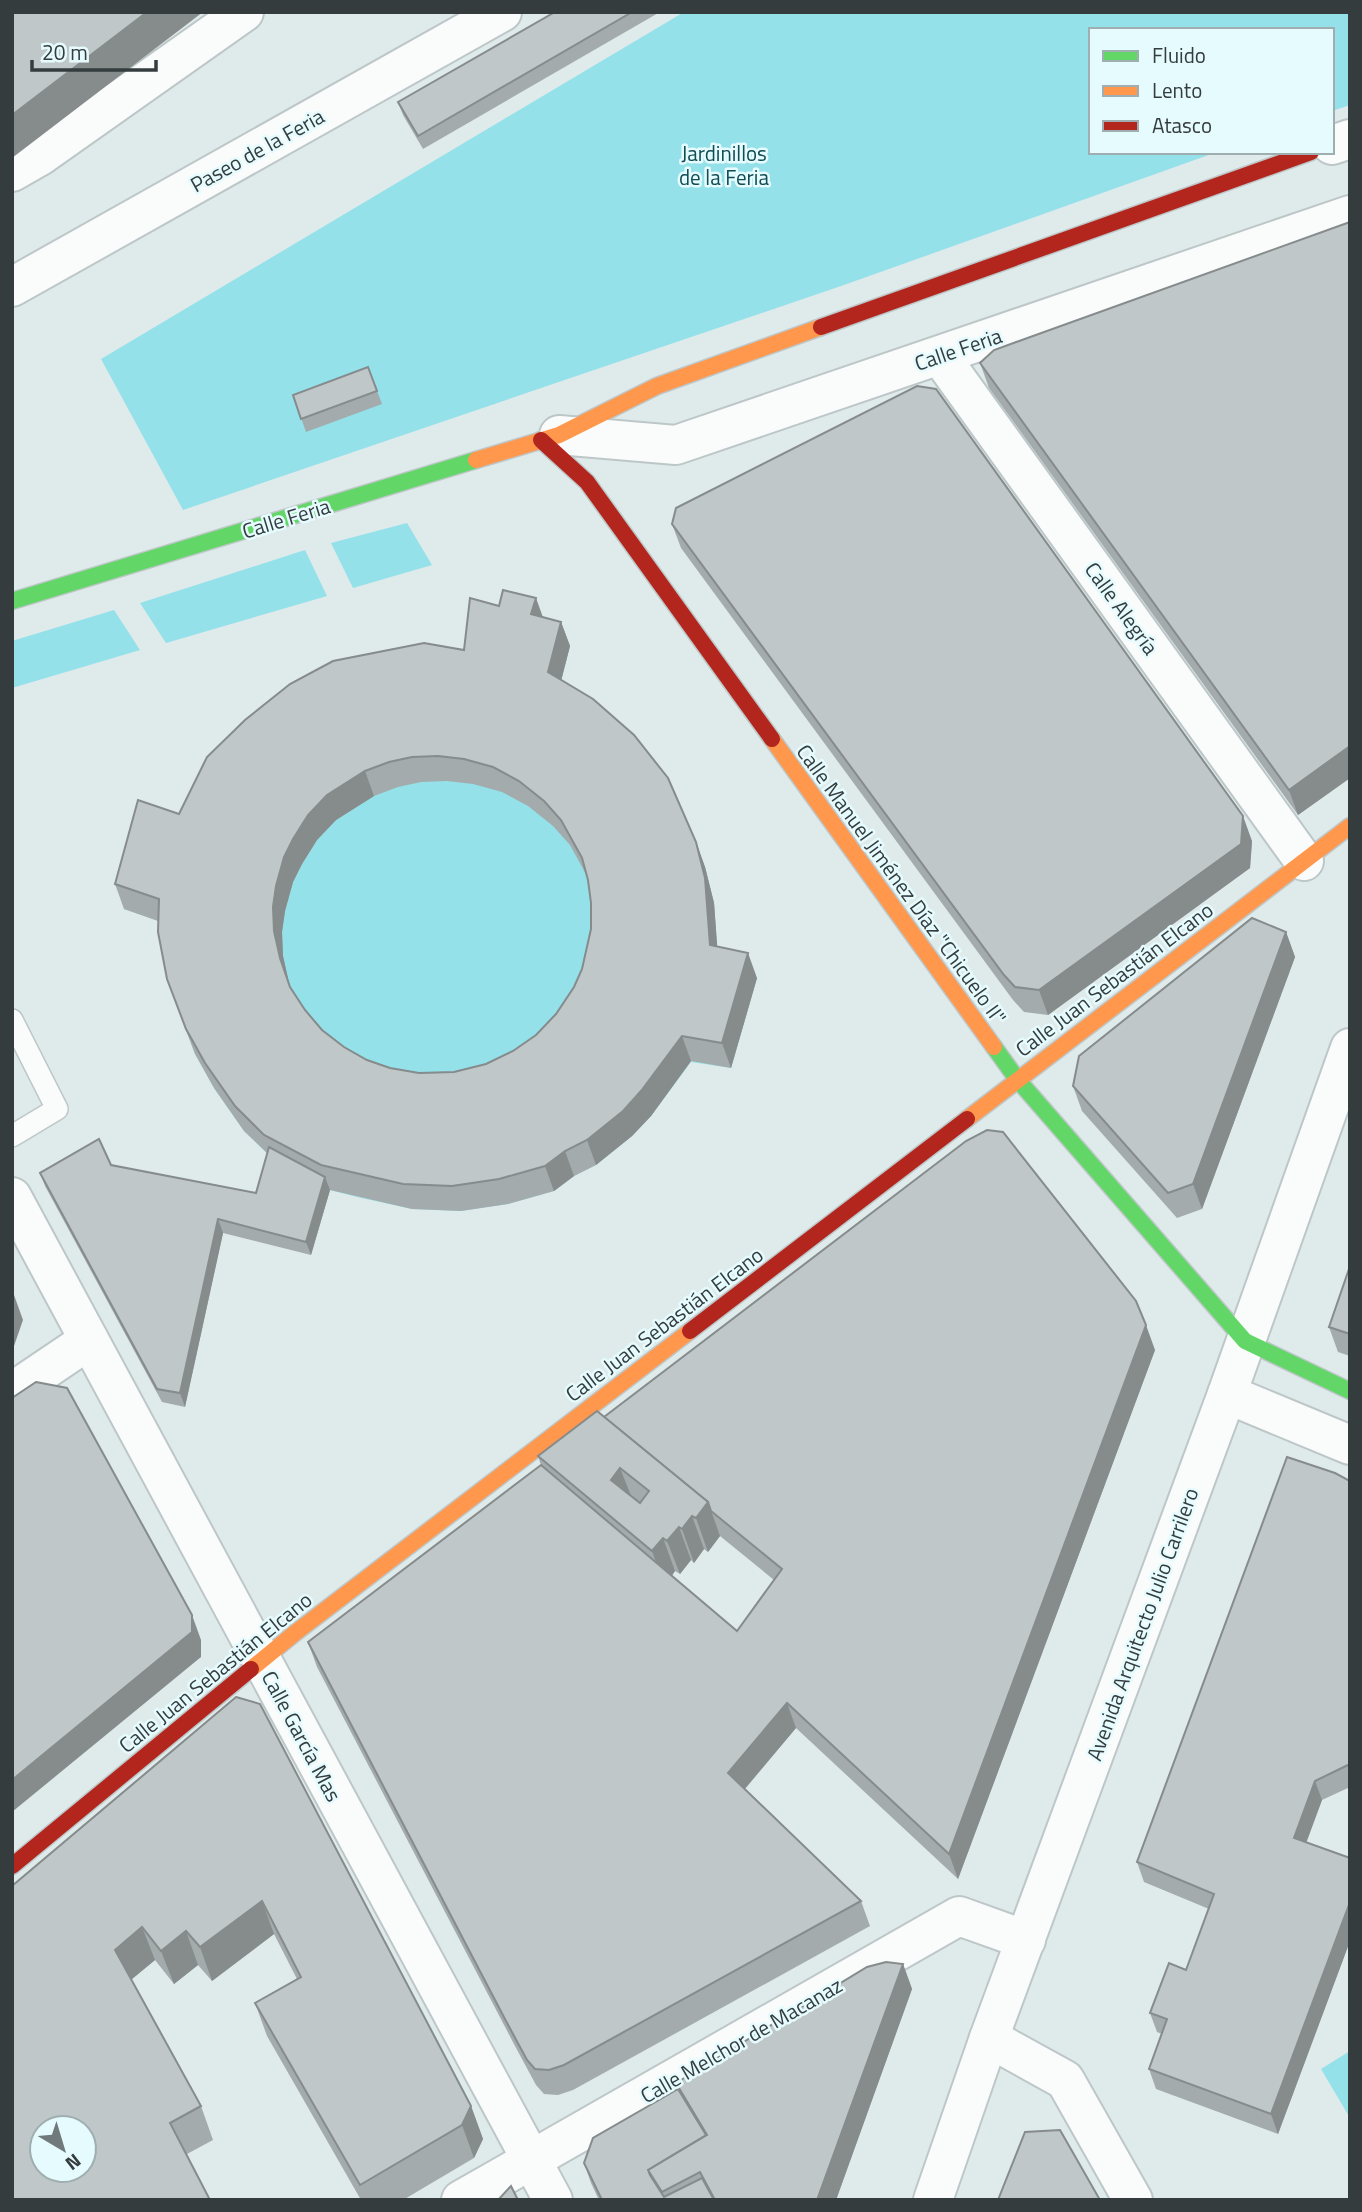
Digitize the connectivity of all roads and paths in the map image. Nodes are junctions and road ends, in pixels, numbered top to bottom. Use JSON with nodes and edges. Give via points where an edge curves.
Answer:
{"nodes":[{"id":1,"x":244,"y":12,"type":"edge"},
{"id":2,"x":502,"y":12,"type":"edge"},
{"id":3,"x":1305,"y":154,"type":"edge"},
{"id":4,"x":12,"y":172,"type":"edge"},
{"id":5,"x":1350,"y":215,"type":"edge"},
{"id":6,"x":12,"y":287,"type":"edge"},
{"id":7,"x":940,"y":356,"type":"junction"},
{"id":8,"x":550,"y":437,"type":"junction"},
{"id":9,"x":12,"y":601,"type":"edge"},
{"id":10,"x":1350,"y":826,"type":"edge"},
{"id":11,"x":1304,"y":861,"type":"junction"},
{"id":12,"x":12,"y":1020,"type":"edge"},
{"id":13,"x":1350,"y":1048,"type":"edge"},
{"id":14,"x":1017,"y":1079,"type":"junction"},
{"id":15,"x":12,"y":1136,"type":"edge"},
{"id":16,"x":12,"y":1197,"type":"edge"},
{"id":17,"x":89,"y":1340,"type":"junction"},
{"id":18,"x":1245,"y":1341,"type":"junction"},
{"id":19,"x":1350,"y":1391,"type":"edge"},
{"id":20,"x":12,"y":1392,"type":"edge"},
{"id":21,"x":1227,"y":1394,"type":"junction"},
{"id":22,"x":1350,"y":1445,"type":"edge"},
{"id":23,"x":261,"y":1660,"type":"junction"},
{"id":24,"x":12,"y":1866,"type":"edge"},
{"id":25,"x":1026,"y":1940,"type":"junction"},
{"id":26,"x":989,"y":2038,"type":"junction"},
{"id":27,"x":532,"y":2160,"type":"junction"},
{"id":28,"x":461,"y":2200,"type":"edge"},
{"id":29,"x":553,"y":2200,"type":"edge"},
{"id":30,"x":933,"y":2200,"type":"edge"},
{"id":31,"x":1133,"y":2200,"type":"edge"}],
"edges":[{"from":1,"to":4,"type":"street"},
{"from":2,"to":6,"type":"street","name":"Paseo de la Feria"},
{"from":3,"to":8,"type":"street","name":"Calle Feria","via":[[657,386]]},
{"from":5,"to":7,"type":"street","name":"Calle Feria"},
{"from":7,"to":8,"type":"street","name":"Calle Feria","via":[[676,445]]},
{"from":7,"to":11,"type":"street","name":"Calle Alegría"},
{"from":8,"to":9,"type":"street","name":"Calle Feria"},
{"from":8,"to":14,"type":"street","name":"Calle Manuel Jiménez Díaz \"Chicuelo II\""},
{"from":10,"to":11,"type":"street","name":"Calle Juan Sebastián Elcano"},
{"from":11,"to":14,"type":"street","name":"Calle Juan Sebastián Elcano"},
{"from":12,"to":15,"type":"lane","via":[[57,1109]]},
{"from":13,"to":18,"type":"street","name":"Avenida Arquitecto Julio Carrilero"},
{"from":14,"to":18,"type":"street","name":"Calle Manuel Jiménez Díaz \"Chicuelo II\""},
{"from":14,"to":23,"type":"street","name":"Calle Juan Sebastián Elcano"},
{"from":16,"to":17,"type":"street","name":"Calle García Mas"},
{"from":17,"to":20,"type":"street"},
{"from":17,"to":23,"type":"street","name":"Calle García Mas"},
{"from":18,"to":19,"type":"street"},
{"from":18,"to":21,"type":"street","name":"Avenida Arquitecto Julio Carrilero"},
{"from":21,"to":22,"type":"street"},
{"from":21,"to":25,"type":"street","name":"Avenida Arquitecto Julio Carrilero"},
{"from":23,"to":24,"type":"street","name":"Calle Juan Sebastián Elcano"},
{"from":23,"to":27,"type":"street","name":"Calle García Mas"},
{"from":25,"to":26,"type":"street","name":"Avenida Arquitecto Julio Carrilero"},
{"from":25,"to":27,"type":"street","name":"Calle Melchor de Macanaz","via":[[958,1916]]},
{"from":26,"to":30,"type":"street","name":"Avenida Arquitecto Julio Carrilero"},
{"from":26,"to":31,"type":"street","via":[[1065,2080]]},
{"from":27,"to":28,"type":"street","name":"Calle Melchor de Macanaz"},
{"from":27,"to":29,"type":"street","name":"Calle García Mas"}]}
